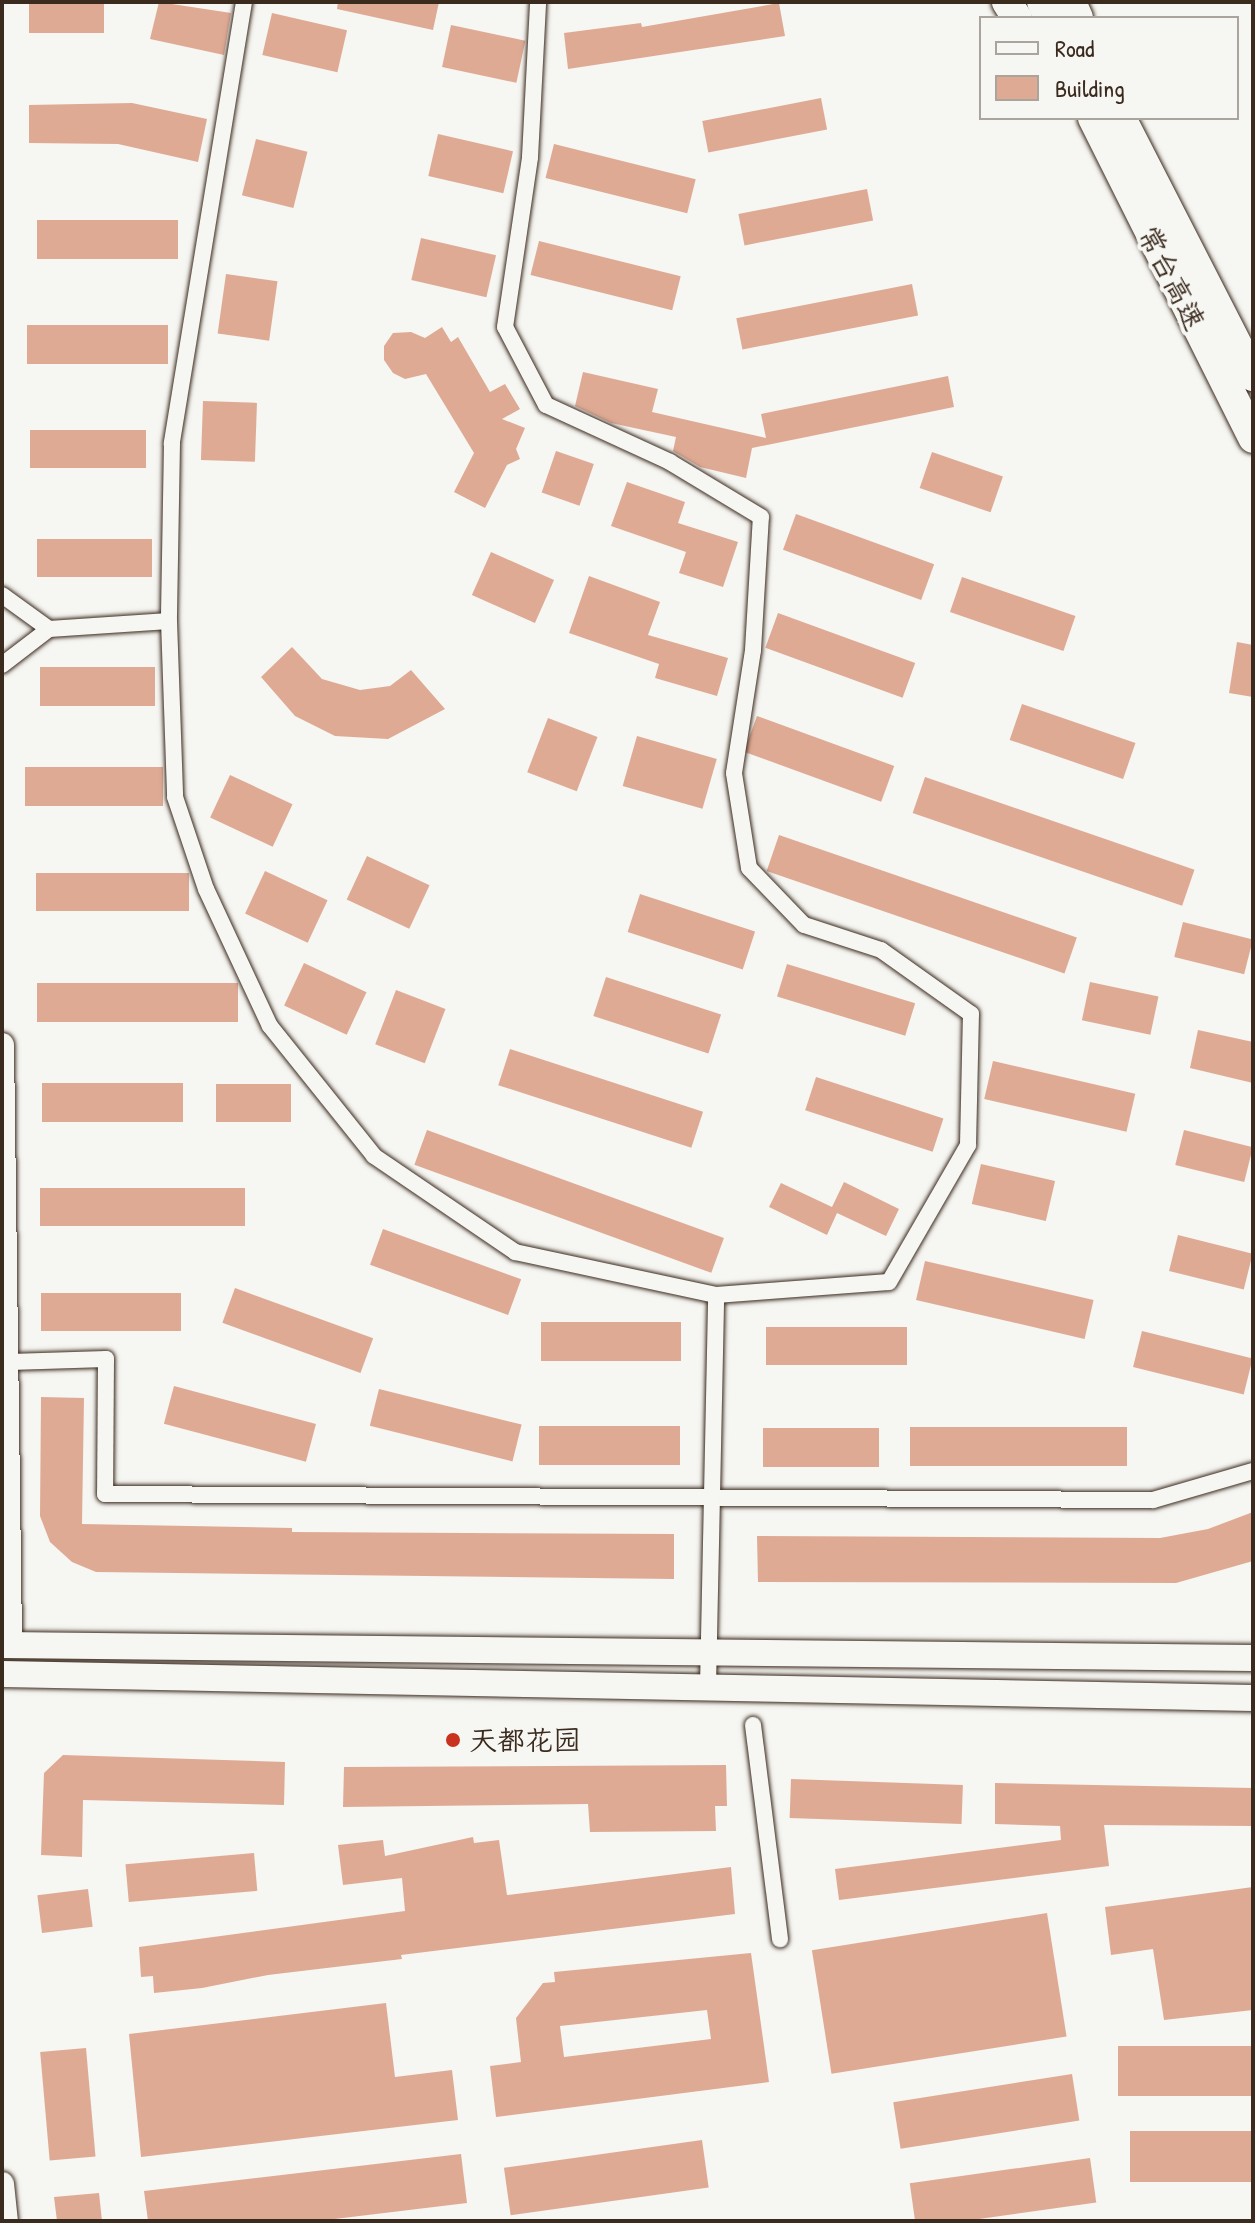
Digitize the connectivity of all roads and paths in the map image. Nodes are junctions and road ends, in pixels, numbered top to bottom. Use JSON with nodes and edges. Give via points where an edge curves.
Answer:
{"nodes":[{"id":1,"x":244,"y":2,"type":"edge"},
{"id":2,"x":538,"y":2,"type":"edge"},
{"id":3,"x":1085,"y":120,"type":"edge"},
{"id":4,"x":1094,"y":120,"type":"edge"},
{"id":5,"x":1122,"y":120,"type":"edge"},
{"id":6,"x":1109,"y":155,"type":"junction"},
{"id":7,"x":1253,"y":376,"type":"edge"},
{"id":8,"x":1253,"y":438,"type":"edge"},
{"id":9,"x":2,"y":595,"type":"edge"},
{"id":10,"x":169,"y":621,"type":"junction"},
{"id":11,"x":49,"y":629,"type":"junction"},
{"id":12,"x":2,"y":665,"type":"edge"},
{"id":13,"x":2,"y":1045,"type":"edge"},
{"id":14,"x":716,"y":1295,"type":"junction"},
{"id":15,"x":10,"y":1362,"type":"junction"},
{"id":16,"x":1253,"y":1471,"type":"edge"},
{"id":17,"x":711,"y":1501,"type":"junction"},
{"id":18,"x":6,"y":1644,"type":"edge"},
{"id":19,"x":709,"y":1650,"type":"junction"},
{"id":20,"x":1253,"y":1658,"type":"edge"},
{"id":21,"x":2,"y":1674,"type":"edge"},
{"id":22,"x":708,"y":1686,"type":"junction"},
{"id":23,"x":1253,"y":1698,"type":"edge"},
{"id":24,"x":753,"y":1725,"type":"dead end"},
{"id":25,"x":780,"y":1939,"type":"dead end"},
{"id":26,"x":2,"y":2184,"type":"edge"},
{"id":27,"x":6,"y":2221,"type":"edge"}],
"edges":[{"from":1,"to":10,"type":"street","via":[[172,443]]},
{"from":2,"to":14,"type":"street","via":[[530,157],[505,327],[546,405],[670,462],[761,517],[753,650],[734,773],[749,868],[804,925],[881,950],[971,1014],[968,1145],[889,1282]]},
{"from":3,"to":6,"type":"highway"},
{"from":4,"to":6,"type":"highway","name":"常台高速"},
{"from":5,"to":7,"type":"highway","name":"常台高速"},
{"from":6,"to":8,"type":"highway","name":"常台高速"},
{"from":9,"to":11,"type":"street"},
{"from":10,"to":11,"type":"street"},
{"from":10,"to":14,"type":"street","via":[[175,797],[206,889],[270,1026],[374,1156],[515,1252]]},
{"from":11,"to":12,"type":"street"},
{"from":13,"to":15,"type":"street"},
{"from":14,"to":17,"type":"street"},
{"from":15,"to":17,"type":"street","via":[[106,1359],[105,1494]]},
{"from":15,"to":18,"type":"street"},
{"from":16,"to":17,"type":"street","via":[[1153,1500]]},
{"from":17,"to":19,"type":"street"},
{"from":18,"to":19,"type":"main road"},
{"from":19,"to":20,"type":"main road"},
{"from":19,"to":22,"type":"street"},
{"from":21,"to":22,"type":"main road"},
{"from":22,"to":23,"type":"main road"},
{"from":24,"to":25,"type":"street"},
{"from":26,"to":27,"type":"street"}]}
